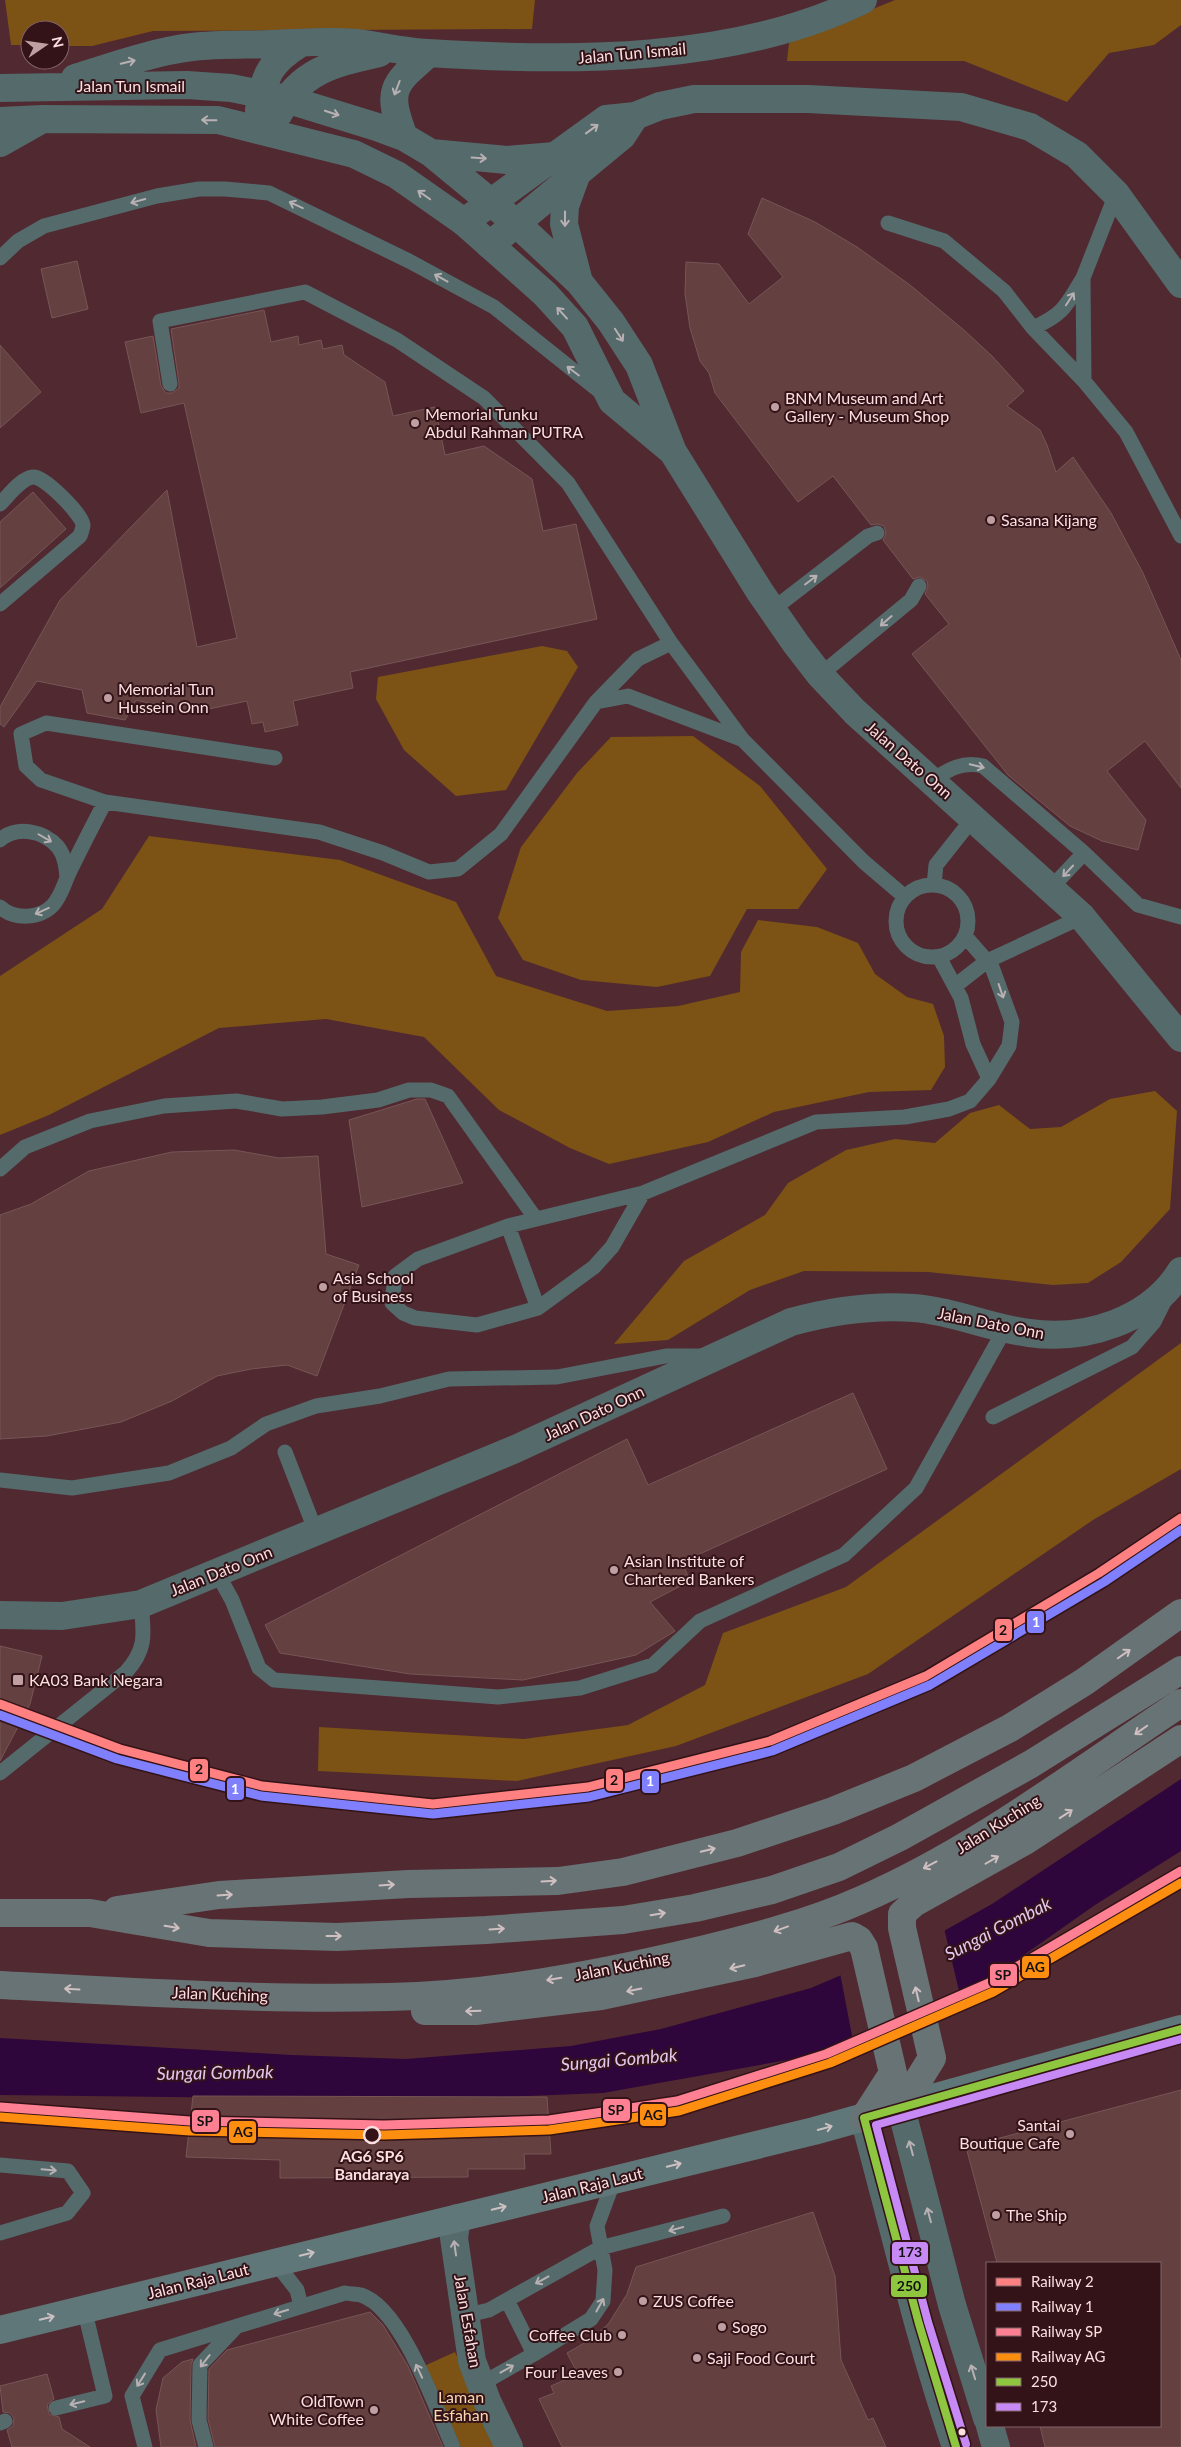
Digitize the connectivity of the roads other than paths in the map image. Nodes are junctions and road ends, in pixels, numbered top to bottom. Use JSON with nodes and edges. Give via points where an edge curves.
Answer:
{"nodes":[{"id":1,"x":863,"y":0,"type":"edge"},
{"id":2,"x":301,"y":44,"type":"junction"},
{"id":3,"x":393,"y":50,"type":"junction"},
{"id":4,"x":429,"y":53,"type":"junction"},
{"id":5,"x":48,"y":86,"type":"junction"},
{"id":6,"x":0,"y":88,"type":"edge"},
{"id":7,"x":274,"y":96,"type":"junction"},
{"id":8,"x":635,"y":116,"type":"junction"},
{"id":9,"x":42,"y":118,"type":"junction"},
{"id":10,"x":0,"y":121,"type":"edge"},
{"id":11,"x":263,"y":130,"type":"junction"},
{"id":12,"x":404,"y":137,"type":"junction"},
{"id":13,"x":0,"y":143,"type":"edge"},
{"id":14,"x":431,"y":153,"type":"junction"},
{"id":15,"x":555,"y":156,"type":"junction"},
{"id":16,"x":577,"y":173,"type":"junction"},
{"id":17,"x":1116,"y":194,"type":"junction"},
{"id":18,"x":490,"y":202,"type":"junction"},
{"id":19,"x":464,"y":222,"type":"junction"},
{"id":20,"x":516,"y":223,"type":"junction"},
{"id":21,"x":888,"y":223,"type":"dead end"},
{"id":22,"x":490,"y":245,"type":"junction"},
{"id":23,"x":0,"y":258,"type":"edge"},
{"id":24,"x":1083,"y":278,"type":"junction"},
{"id":25,"x":579,"y":282,"type":"junction"},
{"id":26,"x":1181,"y":284,"type":"edge"},
{"id":27,"x":1033,"y":328,"type":"junction"},
{"id":28,"x":1084,"y":381,"type":"junction"},
{"id":29,"x":170,"y":384,"type":"dead end"},
{"id":30,"x":612,"y":401,"type":"junction"},
{"id":31,"x":673,"y":452,"type":"junction"},
{"id":32,"x":0,"y":504,"type":"edge"},
{"id":33,"x":877,"y":532,"type":"dead end"},
{"id":34,"x":1181,"y":536,"type":"edge"},
{"id":35,"x":919,"y":586,"type":"dead end"},
{"id":36,"x":0,"y":604,"type":"edge"},
{"id":37,"x":772,"y":610,"type":"junction"},
{"id":38,"x":671,"y":643,"type":"junction"},
{"id":39,"x":820,"y":675,"type":"junction"},
{"id":40,"x":596,"y":702,"type":"junction"},
{"id":41,"x":742,"y":739,"type":"junction"},
{"id":42,"x":275,"y":758,"type":"dead end"},
{"id":43,"x":933,"y":780,"type":"junction"},
{"id":44,"x":105,"y":802,"type":"junction"},
{"id":45,"x":974,"y":817,"type":"junction"},
{"id":46,"x":1,"y":837,"type":"edge"},
{"id":47,"x":1084,"y":853,"type":"junction"},
{"id":48,"x":67,"y":878,"type":"junction"},
{"id":49,"x":934,"y":885,"type":"junction"},
{"id":50,"x":1051,"y":888,"type":"junction"},
{"id":51,"x":905,"y":897,"type":"junction"},
{"id":52,"x":0,"y":907,"type":"edge"},
{"id":53,"x":1082,"y":917,"type":"junction"},
{"id":54,"x":1181,"y":917,"type":"edge"},
{"id":55,"x":965,"y":936,"type":"junction"},
{"id":56,"x":939,"y":957,"type":"junction"},
{"id":57,"x":987,"y":961,"type":"junction"},
{"id":58,"x":954,"y":986,"type":"junction"},
{"id":59,"x":1181,"y":1038,"type":"edge"},
{"id":60,"x":989,"y":1079,"type":"junction"},
{"id":61,"x":0,"y":1169,"type":"edge"},
{"id":62,"x":643,"y":1193,"type":"junction"},
{"id":63,"x":536,"y":1219,"type":"junction"},
{"id":64,"x":508,"y":1226,"type":"junction"},
{"id":65,"x":1179,"y":1274,"type":"edge"},
{"id":66,"x":538,"y":1308,"type":"junction"},
{"id":67,"x":1006,"y":1328,"type":"junction"},
{"id":68,"x":717,"y":1356,"type":"junction"},
{"id":69,"x":992,"y":1417,"type":"dead end"},
{"id":70,"x":285,"y":1452,"type":"dead end"},
{"id":71,"x":0,"y":1480,"type":"edge"},
{"id":72,"x":316,"y":1532,"type":"junction"},
{"id":73,"x":217,"y":1573,"type":"junction"},
{"id":74,"x":141,"y":1604,"type":"junction"},
{"id":75,"x":1181,"y":1613,"type":"edge"},
{"id":76,"x":0,"y":1614,"type":"edge"},
{"id":77,"x":1181,"y":1670,"type":"edge"},
{"id":78,"x":1181,"y":1703,"type":"edge"},
{"id":79,"x":1181,"y":1739,"type":"edge"},
{"id":80,"x":0,"y":1773,"type":"edge"},
{"id":81,"x":0,"y":1913,"type":"edge"},
{"id":82,"x":90,"y":1913,"type":"junction"},
{"id":83,"x":0,"y":1986,"type":"edge"},
{"id":84,"x":278,"y":1996,"type":"junction"},
{"id":85,"x":1181,"y":2029,"type":"edge"},
{"id":86,"x":901,"y":2108,"type":"junction"},
{"id":87,"x":864,"y":2118,"type":"junction"},
{"id":88,"x":0,"y":2165,"type":"edge"},
{"id":89,"x":614,"y":2180,"type":"junction"},
{"id":90,"x":723,"y":2216,"type":"dead end"},
{"id":91,"x":457,"y":2218,"type":"junction"},
{"id":92,"x":0,"y":2233,"type":"edge"},
{"id":93,"x":600,"y":2248,"type":"junction"},
{"id":94,"x":275,"y":2262,"type":"junction"},
{"id":95,"x":507,"y":2300,"type":"junction"},
{"id":96,"x":301,"y":2306,"type":"junction"},
{"id":97,"x":84,"y":2308,"type":"junction"},
{"id":98,"x":464,"y":2316,"type":"junction"},
{"id":99,"x":238,"y":2325,"type":"junction"},
{"id":100,"x":0,"y":2330,"type":"edge"},
{"id":101,"x":534,"y":2354,"type":"junction"},
{"id":102,"x":480,"y":2384,"type":"junction"},
{"id":103,"x":56,"y":2408,"type":"dead end"},
{"id":104,"x":986,"y":2415,"type":"edge"},
{"id":105,"x":990,"y":2427,"type":"edge"},
{"id":106,"x":145,"y":2447,"type":"edge"},
{"id":107,"x":206,"y":2447,"type":"edge"},
{"id":108,"x":453,"y":2447,"type":"edge"},
{"id":109,"x":509,"y":2447,"type":"edge"},
{"id":110,"x":956,"y":2447,"type":"edge"},
{"id":111,"x":996,"y":2447,"type":"edge"}],
"edges":[{"from":1,"to":4,"type":"street","name":"Jalan Tun Ismail","via":[[840,11],[771,33],[691,48],[624,56],[564,58]]},
{"from":2,"to":3,"type":"street","name":"Jalan Tun Ismail","via":[[356,43]]},
{"from":5,"to":2,"type":"street","one_way":true,"via":[[114,65],[191,47]]},
{"from":2,"to":7,"type":"street","name":"Jalan Tun Ismail","via":[[280,56],[270,70]]},
{"from":3,"to":4,"type":"street","name":"Jalan Tun Ismail"},
{"from":3,"to":7,"type":"street","name":"Jalan Tun Ismail","via":[[323,68]]},
{"from":4,"to":12,"type":"street","one_way":true,"via":[[403,75],[395,88],[392,105]]},
{"from":5,"to":6,"type":"street","name":"Jalan Tun Ismail"},
{"from":5,"to":7,"type":"street","name":"Jalan Tun Ismail","via":[[187,85]]},
{"from":7,"to":11,"type":"street","name":"Jalan Tun Ismail"},
{"from":7,"to":12,"type":"street","name":"Jalan Tun Ismail","one_way":true},
{"from":15,"to":8,"type":"street","one_way":true,"via":[[606,119]]},
{"from":8,"to":16,"type":"street","via":[[622,136]]},
{"from":8,"to":17,"type":"street","via":[[660,106],[694,99],[808,99],[961,107],[1030,127],[1077,155]]},
{"from":9,"to":10,"type":"street","name":"Jalan Tun Ismail"},
{"from":11,"to":9,"type":"street","name":"Jalan Tun Ismail","one_way":true,"via":[[218,120]]},
{"from":9,"to":13,"type":"street"},
{"from":19,"to":11,"type":"street","name":"Jalan Tun Ismail","one_way":true,"via":[[397,175],[354,154]]},
{"from":12,"to":14,"type":"street","name":"Jalan Tun Ismail"},
{"from":14,"to":15,"type":"street","one_way":true,"via":[[507,160]]},
{"from":14,"to":18,"type":"street","name":"Jalan Tun Ismail"},
{"from":15,"to":18,"type":"street"},
{"from":16,"to":20,"type":"street"},
{"from":16,"to":25,"type":"street","one_way":true,"via":[[565,206],[564,224]]},
{"from":17,"to":24,"type":"lane"},
{"from":17,"to":26,"type":"street"},
{"from":18,"to":19,"type":"street"},
{"from":18,"to":20,"type":"street","name":"Jalan Tun Ismail"},
{"from":19,"to":22,"type":"street","name":"Jalan Tun Ismail"},
{"from":20,"to":22,"type":"street"},
{"from":20,"to":25,"type":"street","name":"Jalan Dato Onn"},
{"from":21,"to":27,"type":"lane","via":[[944,241],[1004,291]]},
{"from":30,"to":22,"type":"street","name":"Jalan Dato Onn","one_way":true,"via":[[574,327],[545,294]]},
{"from":30,"to":23,"type":"lane","one_way":true,"via":[[494,307],[409,261],[269,193],[199,189],[157,196],[44,226],[18,241]]},
{"from":27,"to":24,"type":"lane","one_way":true,"via":[[1055,318],[1068,304]]},
{"from":24,"to":28,"type":"lane"},
{"from":25,"to":31,"type":"street","name":"Jalan Dato Onn","one_way":true,"via":[[639,365]]},
{"from":27,"to":28,"type":"lane"},
{"from":28,"to":34,"type":"lane","via":[[1126,432]]},
{"from":29,"to":38,"type":"lane","via":[[160,321],[305,292],[397,340],[484,398],[568,483]]},
{"from":30,"to":31,"type":"street","name":"Jalan Dato Onn"},
{"from":31,"to":37,"type":"street","name":"Jalan Dato Onn"},
{"from":32,"to":36,"type":"lane","via":[[25,480],[33,476],[42,478],[78,513],[83,524],[80,536]]},
{"from":37,"to":33,"type":"lane","one_way":true},
{"from":35,"to":39,"type":"lane","one_way":true,"via":[[911,600]]},
{"from":37,"to":39,"type":"street","name":"Jalan Dato Onn"},
{"from":38,"to":40,"type":"lane","via":[[638,658]]},
{"from":38,"to":41,"type":"lane"},
{"from":39,"to":43,"type":"street","name":"Jalan Dato Onn","via":[[855,712]]},
{"from":40,"to":41,"type":"lane","via":[[628,696]]},
{"from":40,"to":44,"type":"lane","via":[[501,834],[458,869],[430,872],[319,832]]},
{"from":41,"to":51,"type":"lane","via":[[864,862]]},
{"from":42,"to":44,"type":"lane","via":[[46,723],[21,734],[26,766],[41,780]]},
{"from":43,"to":45,"type":"street","name":"Jalan Dato Onn"},
{"from":43,"to":47,"type":"lane","one_way":true,"via":[[951,768],[971,763],[983,766]]},
{"from":44,"to":48,"type":"lane"},
{"from":45,"to":49,"type":"lane","via":[[936,866]]},
{"from":45,"to":50,"type":"street","name":"Jalan Dato Onn"},
{"from":46,"to":48,"type":"lane","one_way":true,"via":[[33,832],[47,838],[66,862]]},
{"from":47,"to":50,"type":"lane","one_way":true},
{"from":47,"to":54,"type":"lane","via":[[1138,905]]},
{"from":48,"to":52,"type":"lane","one_way":true,"via":[[62,894],[51,907],[36,915],[18,916]]},
{"from":49,"to":51,"type":"lane","via":[[922,886]]},
{"from":49,"to":55,"type":"lane","via":[[946,887],[964,903],[968,925]]},
{"from":50,"to":53,"type":"street","name":"Jalan Dato Onn"},
{"from":51,"to":56,"type":"lane","via":[[897,911],[899,935],[915,953]]},
{"from":53,"to":57,"type":"lane"},
{"from":53,"to":59,"type":"street","name":"Jalan Dato Onn"},
{"from":55,"to":56,"type":"lane","via":[[950,953]]},
{"from":55,"to":57,"type":"lane"},
{"from":56,"to":58,"type":"lane"},
{"from":57,"to":58,"type":"lane"},
{"from":57,"to":60,"type":"lane","one_way":true,"via":[[1012,1022],[1009,1046]]},
{"from":58,"to":60,"type":"lane","via":[[961,998],[973,1044]]},
{"from":60,"to":62,"type":"lane","via":[[970,1101],[949,1109],[904,1117],[816,1122]]},
{"from":61,"to":63,"type":"lane","via":[[25,1147],[90,1120],[164,1106],[236,1101],[282,1109],[322,1107],[378,1100],[409,1090],[431,1090],[448,1096]]},
{"from":62,"to":63,"type":"lane"},
{"from":62,"to":66,"type":"lane","via":[[612,1247],[594,1267]]},
{"from":63,"to":64,"type":"lane"},
{"from":64,"to":66,"type":"lane"},
{"from":64,"to":66,"type":"lane","via":[[418,1259],[395,1276],[392,1303],[415,1318],[477,1326]]},
{"from":65,"to":67,"type":"street","name":"Jalan Dato Onn","via":[[1154,1302],[1122,1321],[1092,1331],[1060,1335]]},
{"from":65,"to":69,"type":"lane","via":[[1154,1322],[1132,1347]]},
{"from":67,"to":68,"type":"street","name":"Jalan Dato Onn","via":[[915,1308],[830,1311],[791,1322]]},
{"from":67,"to":73,"type":"lane","via":[[916,1488],[844,1555],[700,1621],[653,1665],[580,1688],[498,1697],[274,1680],[259,1668],[232,1600]]},
{"from":68,"to":71,"type":"lane","via":[[666,1356],[557,1377],[449,1379],[380,1396],[316,1406],[266,1424],[231,1448],[169,1474],[72,1488]]},
{"from":68,"to":72,"type":"street","name":"Jalan Dato Onn","via":[[512,1450]]},
{"from":70,"to":72,"type":"lane"},
{"from":72,"to":73,"type":"street","name":"Jalan Dato Onn"},
{"from":73,"to":74,"type":"street","name":"Jalan Dato Onn"},
{"from":74,"to":76,"type":"street","name":"Jalan Dato Onn","via":[[62,1616]]},
{"from":74,"to":80,"type":"lane","via":[[144,1642],[138,1659],[89,1703]]},
{"from":82,"to":75,"type":"highway","one_way":true,"via":[[219,1896],[408,1884],[558,1881],[623,1872],[737,1843],[833,1811],[914,1778],[1010,1728],[1084,1682]]},
{"from":82,"to":77,"type":"highway","name":"Jalan Kuching","one_way":true,"via":[[209,1933],[336,1936],[623,1920],[695,1908],[772,1890],[839,1867],[1031,1764]]},
{"from":78,"to":84,"type":"highway","name":"Jalan Kuching","one_way":true,"via":[[972,1842],[860,1900],[768,1934],[628,1967],[476,1991],[391,1997]]},
{"from":86,"to":79,"type":"highway","one_way":true,"via":[[932,2058],[902,1928],[902,1914],[1025,1841]]},
{"from":81,"to":82,"type":"highway","name":"Jalan Kuching"},
{"from":84,"to":83,"type":"highway","name":"Jalan Kuching","one_way":true},
{"from":87,"to":84,"type":"highway","one_way":true,"via":[[893,2073],[864,1948],[856,1938],[845,1937],[755,1963],[601,1996],[476,2011],[396,2011]]},
{"from":85,"to":86,"type":"main road","name":"Jalan Raja Laut"},
{"from":86,"to":87,"type":"main road","name":"Jalan Raja Laut"},
{"from":104,"to":86,"type":"street","one_way":true,"via":[[952,2305]]},
{"from":89,"to":87,"type":"main road","name":"Jalan Raja Laut","one_way":true},
{"from":87,"to":110,"type":"street"},
{"from":88,"to":92,"type":"lane","one_way":true,"via":[[68,2172],[83,2193],[68,2213]]},
{"from":91,"to":89,"type":"main road","name":"Jalan Raja Laut","one_way":true},
{"from":89,"to":93,"type":"lane","via":[[597,2226]]},
{"from":90,"to":93,"type":"lane","one_way":true},
{"from":94,"to":91,"type":"main road","name":"Jalan Raja Laut","one_way":true},
{"from":98,"to":91,"type":"street","name":"Jalan Esfahan","one_way":true,"via":[[454,2238]]},
{"from":93,"to":95,"type":"lane","one_way":true},
{"from":101,"to":93,"type":"lane","one_way":true,"via":[[591,2319],[603,2301],[605,2270]]},
{"from":94,"to":96,"type":"lane","via":[[297,2290]]},
{"from":94,"to":97,"type":"main road","name":"Jalan Raja Laut"},
{"from":95,"to":98,"type":"lane","via":[[489,2310]]},
{"from":95,"to":101,"type":"lane"},
{"from":96,"to":99,"type":"lane","one_way":true},
{"from":108,"to":96,"type":"lane","one_way":true,"via":[[400,2330],[387,2314],[362,2295],[346,2293]]},
{"from":100,"to":97,"type":"main road","name":"Jalan Raja Laut","one_way":true},
{"from":97,"to":103,"type":"lane","one_way":true,"via":[[105,2396]]},
{"from":98,"to":102,"type":"street","name":"Jalan Esfahan","via":[[472,2361]]},
{"from":99,"to":106,"type":"lane","one_way":true,"via":[[160,2350],[132,2396]]},
{"from":99,"to":107,"type":"lane","one_way":true,"via":[[200,2365],[199,2420]]},
{"from":102,"to":101,"type":"lane","one_way":true},
{"from":102,"to":109,"type":"street","name":"Jalan Esfahan"},
{"from":105,"to":111,"type":"street"}]}
